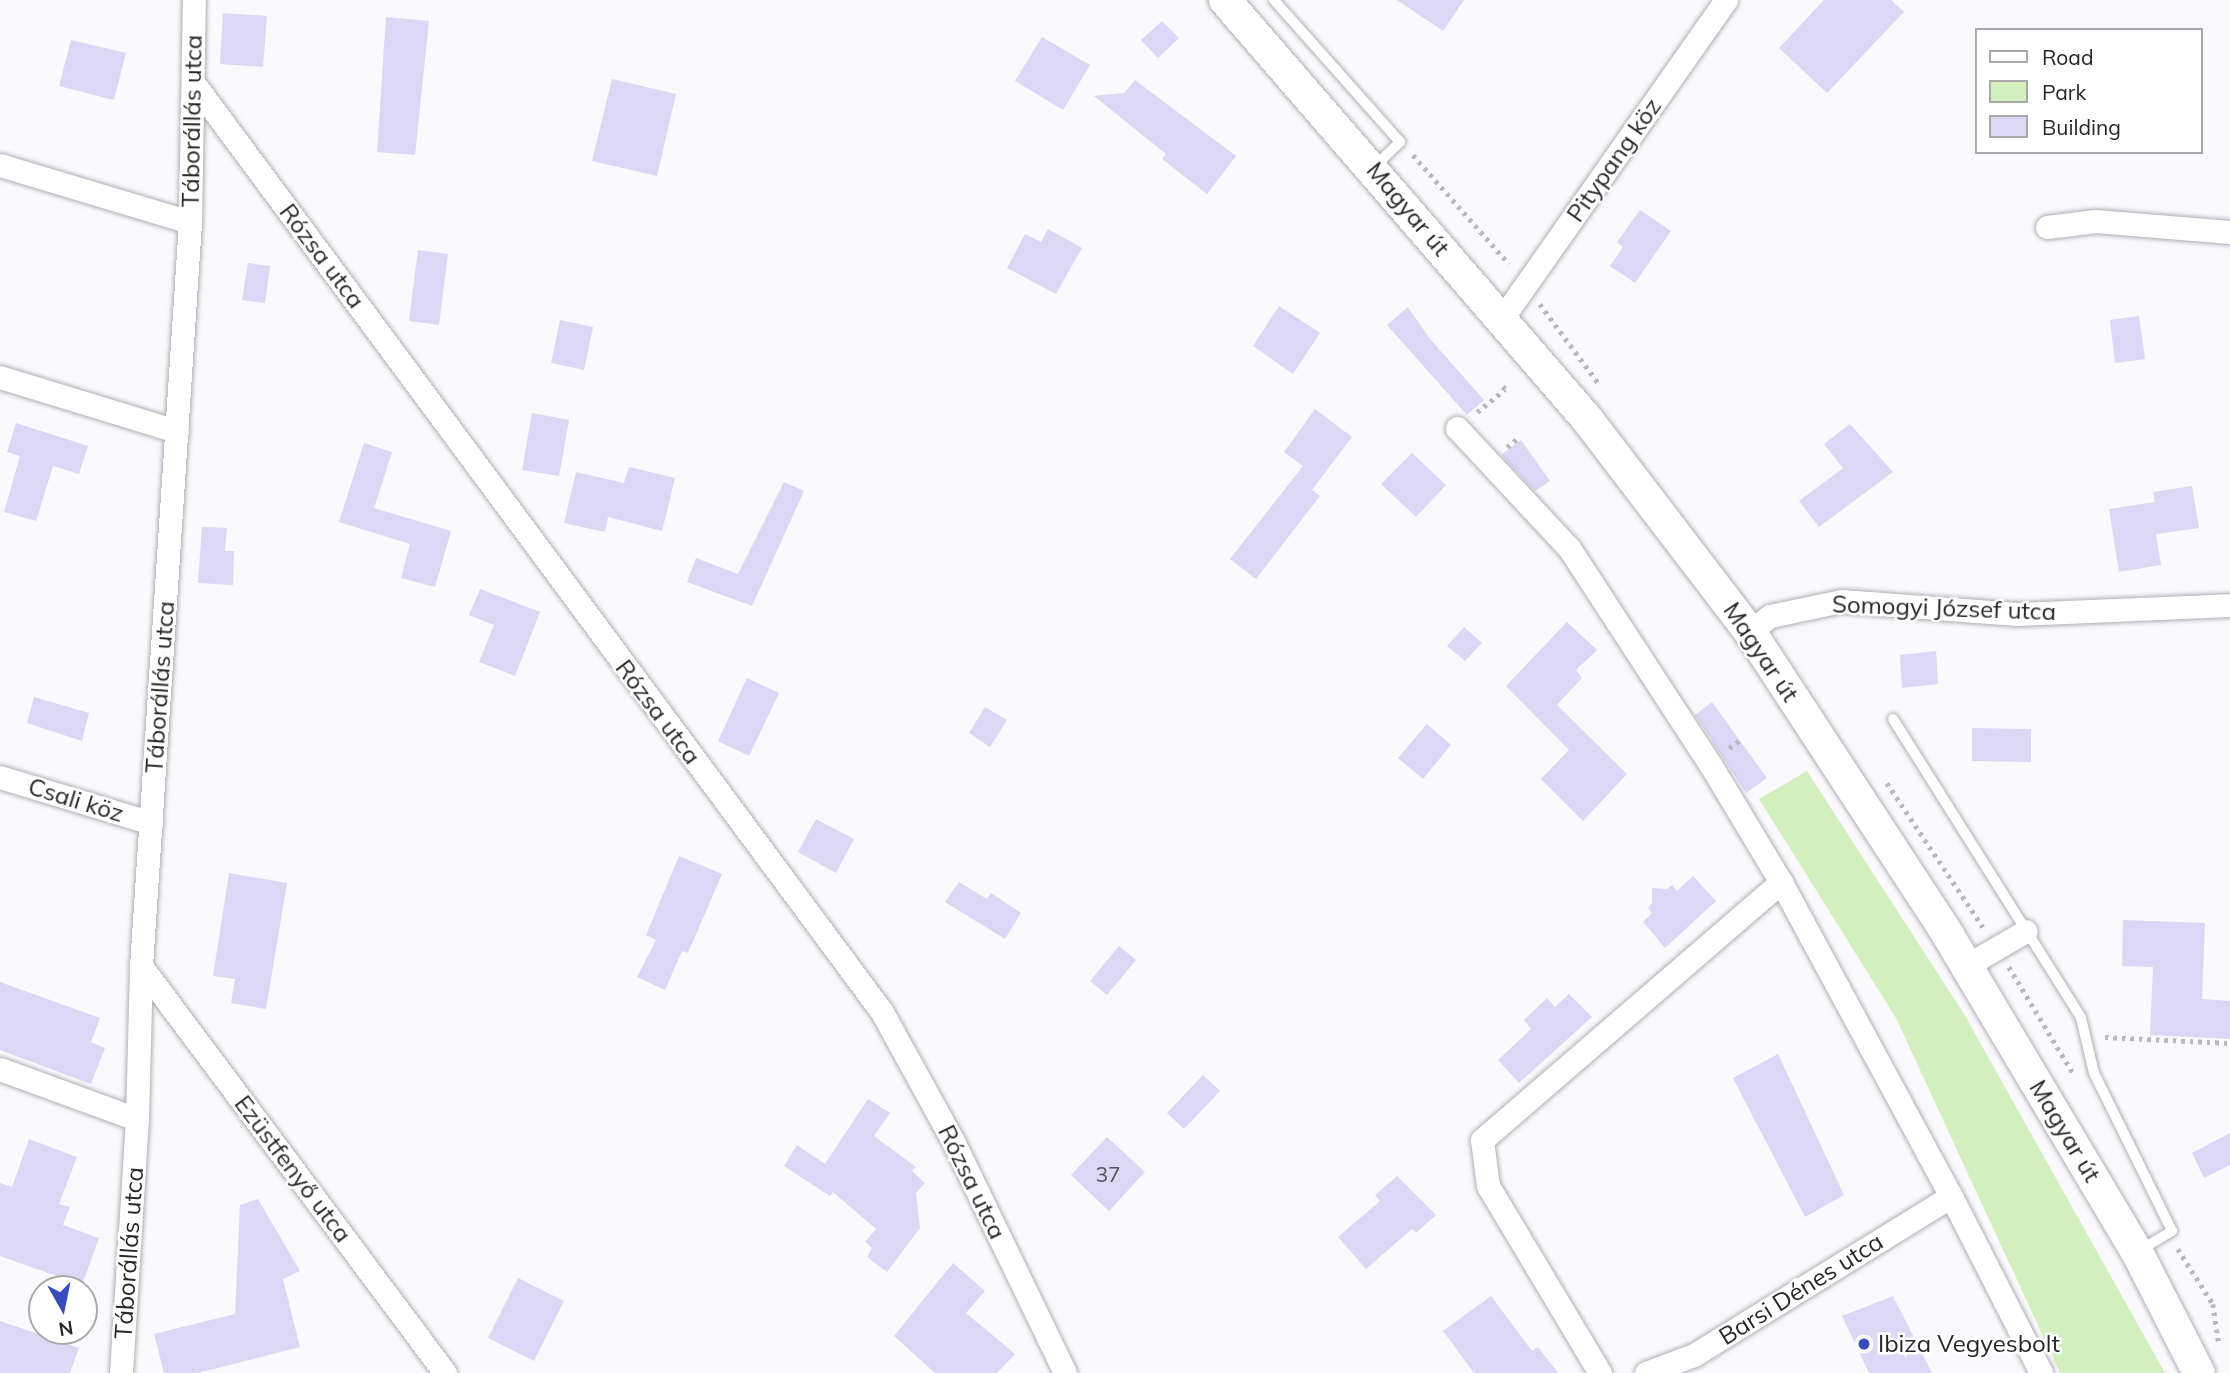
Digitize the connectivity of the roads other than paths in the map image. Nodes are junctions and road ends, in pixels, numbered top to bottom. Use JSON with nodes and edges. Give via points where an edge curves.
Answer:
{"nodes":[{"id":1,"x":194,"y":0,"type":"edge"},
{"id":2,"x":1225,"y":0,"type":"edge"},
{"id":3,"x":1274,"y":0,"type":"edge"},
{"id":4,"x":1726,"y":0,"type":"edge"},
{"id":5,"x":195,"y":85,"type":"junction"},
{"id":6,"x":0,"y":165,"type":"edge"},
{"id":7,"x":1373,"y":168,"type":"junction"},
{"id":8,"x":190,"y":222,"type":"junction"},
{"id":9,"x":2047,"y":227,"type":"dead end"},
{"id":10,"x":2230,"y":232,"type":"edge"},
{"id":11,"x":1501,"y":320,"type":"junction"},
{"id":12,"x":0,"y":377,"type":"edge"},
{"id":13,"x":1457,"y":428,"type":"road end"},
{"id":14,"x":177,"y":431,"type":"junction"},
{"id":15,"x":2230,"y":605,"type":"edge"},
{"id":16,"x":1750,"y":632,"type":"junction"},
{"id":17,"x":1893,"y":719,"type":"dead end"},
{"id":18,"x":0,"y":777,"type":"edge"},
{"id":19,"x":151,"y":823,"type":"junction"},
{"id":20,"x":1781,"y":882,"type":"junction"},
{"id":21,"x":2026,"y":931,"type":"junction"},
{"id":22,"x":141,"y":966,"type":"junction"},
{"id":23,"x":1966,"y":966,"type":"junction"},
{"id":24,"x":0,"y":1069,"type":"edge"},
{"id":25,"x":137,"y":1119,"type":"junction"},
{"id":26,"x":1951,"y":1196,"type":"junction"},
{"id":27,"x":2137,"y":1252,"type":"junction"},
{"id":28,"x":2209,"y":1361,"type":"edge"},
{"id":29,"x":121,"y":1373,"type":"edge"},
{"id":30,"x":445,"y":1373,"type":"edge"},
{"id":31,"x":1065,"y":1373,"type":"edge"},
{"id":32,"x":1600,"y":1373,"type":"edge"},
{"id":33,"x":1646,"y":1373,"type":"edge"},
{"id":34,"x":2041,"y":1373,"type":"edge"}],
"edges":[{"from":1,"to":5,"type":"street","name":"Táborállás utca"},
{"from":2,"to":7,"type":"street","name":"Magyar út"},
{"from":3,"to":7,"type":"lane","via":[[1400,142]]},
{"from":4,"to":11,"type":"street","name":"Pitypang köz"},
{"from":5,"to":8,"type":"street","name":"Táborállás utca"},
{"from":5,"to":31,"type":"street","name":"Rózsa utca","via":[[882,1012],[954,1143]]},
{"from":6,"to":8,"type":"street"},
{"from":7,"to":11,"type":"street","name":"Magyar út"},
{"from":8,"to":14,"type":"street","name":"Táborállás utca"},
{"from":9,"to":10,"type":"street","via":[[2096,221]]},
{"from":11,"to":16,"type":"street","name":"Magyar út","via":[[1587,419]]},
{"from":12,"to":14,"type":"street"},
{"from":13,"to":20,"type":"street","via":[[1569,548],[1630,636]]},
{"from":14,"to":19,"type":"street","name":"Táborállás utca"},
{"from":15,"to":16,"type":"street","name":"Somogyi József utca","via":[[2018,614],[1841,601],[1770,616]]},
{"from":16,"to":23,"type":"street","name":"Magyar út"},
{"from":17,"to":21,"type":"lane"},
{"from":18,"to":19,"type":"street","name":"Csali köz"},
{"from":19,"to":22,"type":"street","name":"Táborállás utca"},
{"from":20,"to":26,"type":"street"},
{"from":20,"to":32,"type":"street","via":[[1482,1140],[1488,1186]]},
{"from":21,"to":23,"type":"street"},
{"from":21,"to":27,"type":"lane","via":[[2081,1018],[2094,1073],[2172,1231]]},
{"from":22,"to":25,"type":"street","name":"Táborállás utca"},
{"from":22,"to":30,"type":"street","name":"Ezüstfenyő utca"},
{"from":23,"to":27,"type":"street","name":"Magyar út"},
{"from":24,"to":25,"type":"street"},
{"from":25,"to":29,"type":"street","name":"Táborállás utca"},
{"from":26,"to":33,"type":"street","name":"Barsi Dénes utca","via":[[1694,1355]]},
{"from":26,"to":34,"type":"street"},
{"from":27,"to":28,"type":"street","name":"Magyar út"}]}
